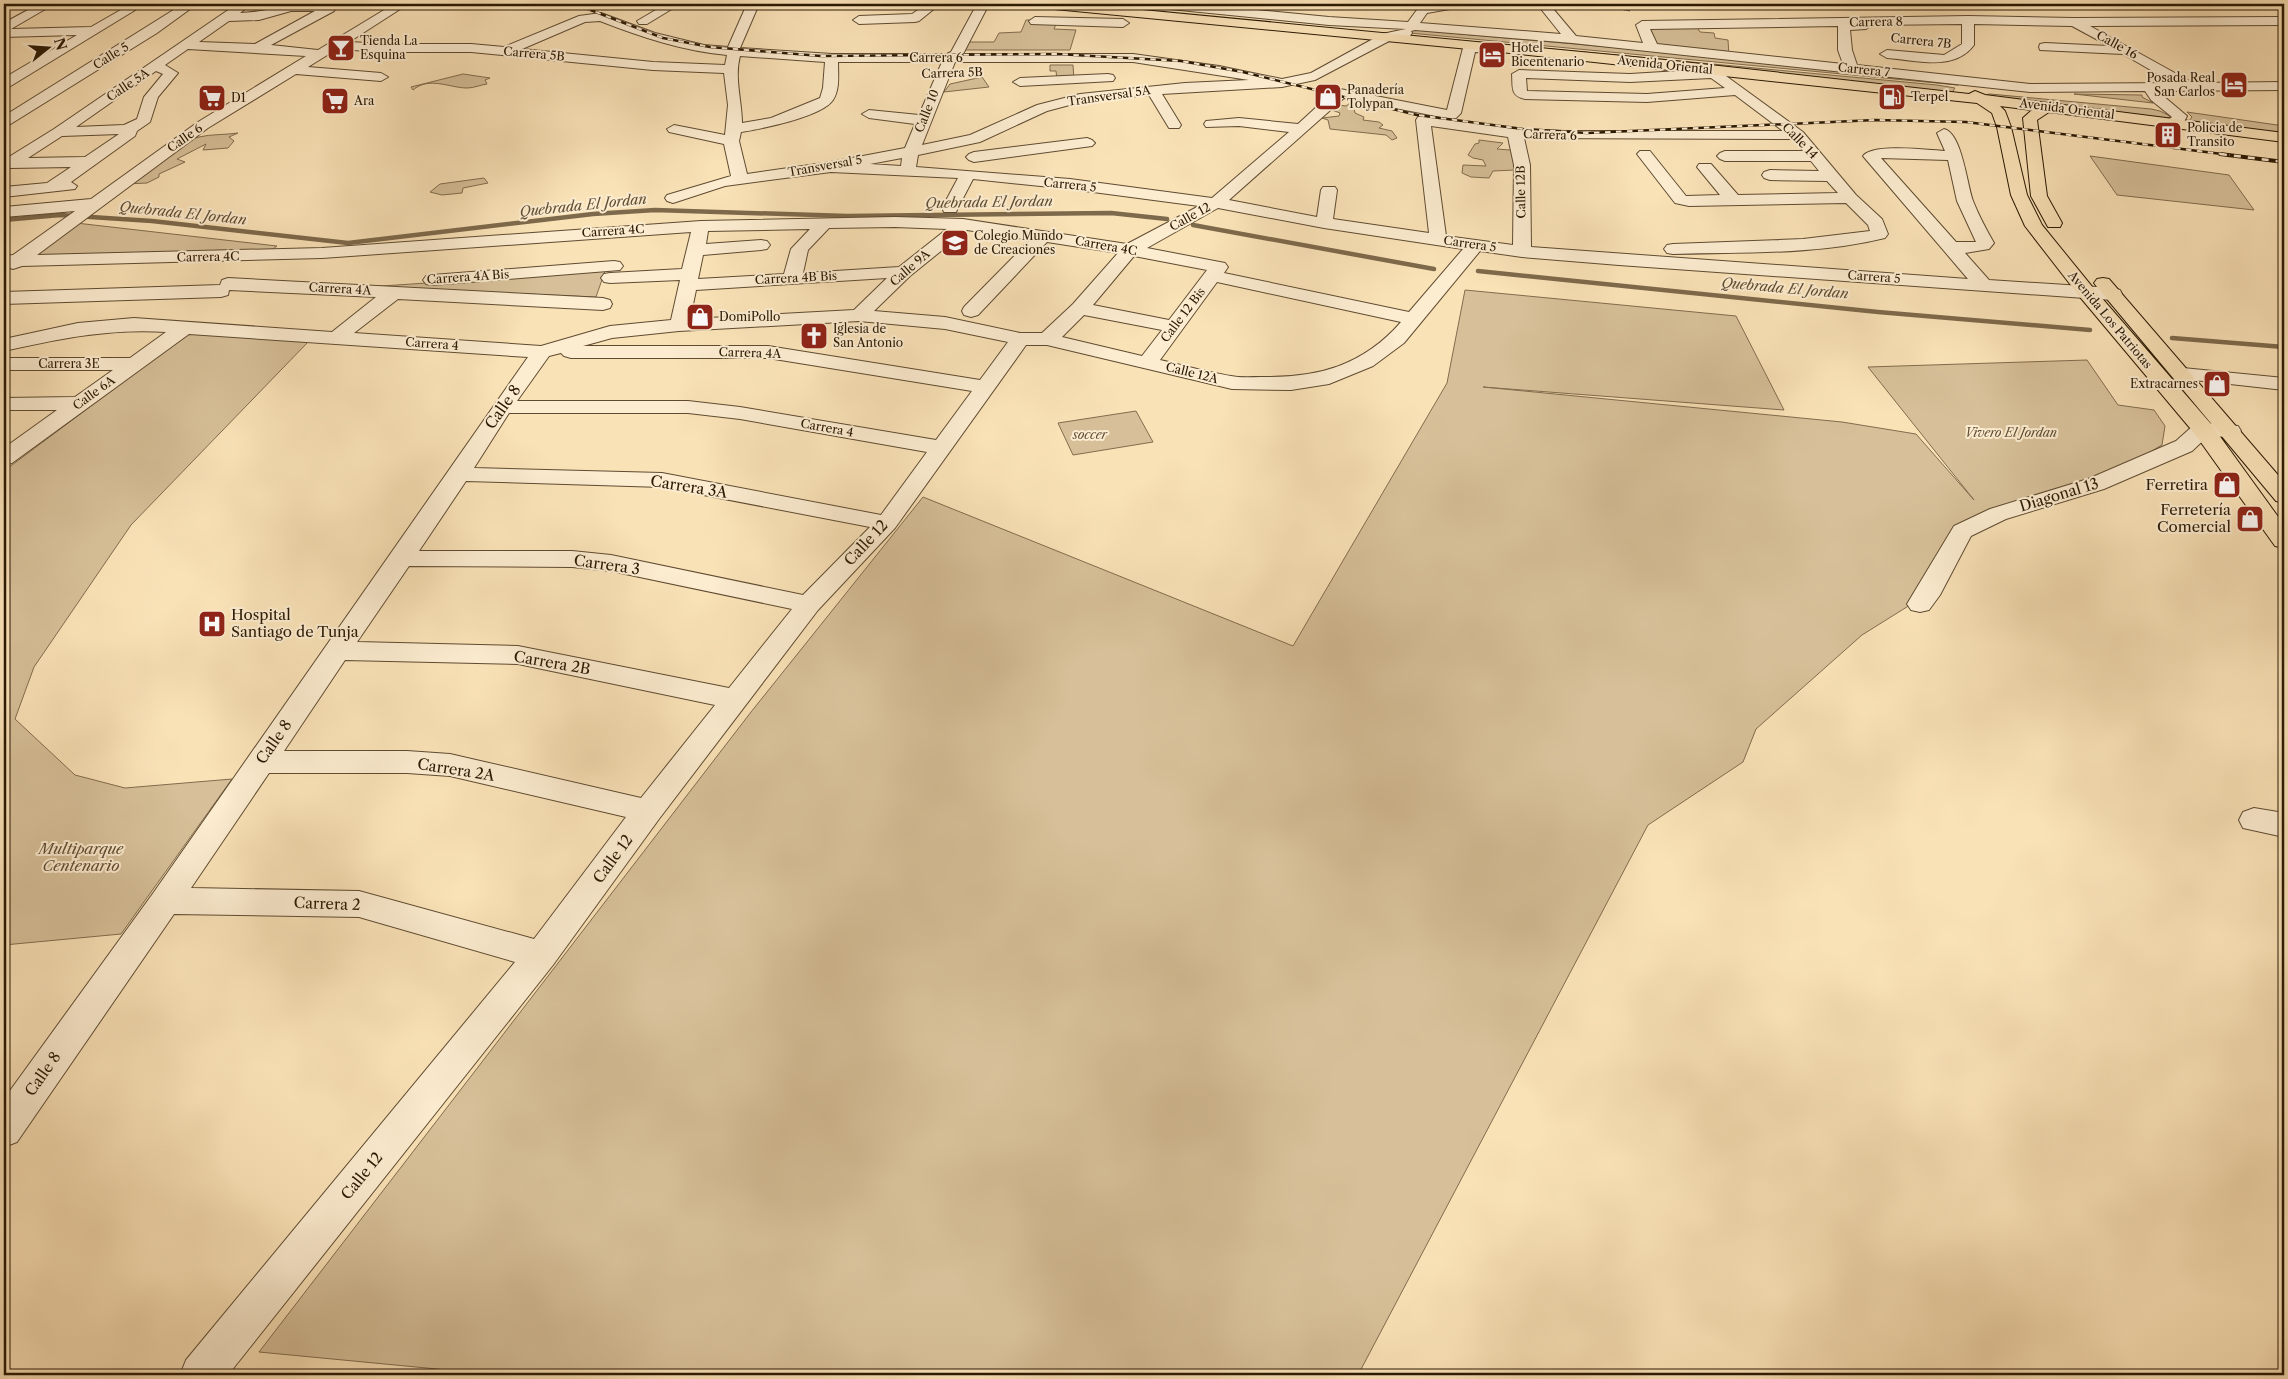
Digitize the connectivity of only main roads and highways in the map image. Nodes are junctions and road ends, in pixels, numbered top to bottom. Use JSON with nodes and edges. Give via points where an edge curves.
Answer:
{"nodes":[{"id":1,"x":1044,"y":4,"type":"edge"},
{"id":2,"x":1116,"y":4,"type":"edge"},
{"id":3,"x":1206,"y":8,"type":"edge"},
{"id":4,"x":1985,"y":90,"type":"junction"},
{"id":5,"x":2046,"y":107,"type":"junction"},
{"id":6,"x":2195,"y":110,"type":"dead end"},
{"id":7,"x":2222,"y":114,"type":"dead end"},
{"id":8,"x":2171,"y":115,"type":"junction"},
{"id":9,"x":2284,"y":125,"type":"edge"},
{"id":10,"x":2284,"y":137,"type":"edge"},
{"id":11,"x":2064,"y":236,"type":"dead end"},
{"id":12,"x":2094,"y":272,"type":"dead end"},
{"id":13,"x":2142,"y":358,"type":"junction"},
{"id":14,"x":2177,"y":367,"type":"junction"},
{"id":15,"x":2284,"y":496,"type":"edge"},
{"id":16,"x":2284,"y":541,"type":"edge"}],
"edges":[{"from":1,"to":4,"type":"main road","name":"Avenida Oriental","via":[[1721,73]]},
{"from":2,"to":3,"type":"main road","name":"Avenida Oriental"},
{"from":3,"to":4,"type":"main road","name":"Avenida Oriental"},
{"from":4,"to":5,"type":"main road","name":"Avenida Oriental"},
{"from":4,"to":8,"type":"main road","name":"Avenida Oriental"},
{"from":4,"to":13,"type":"main road","name":"Avenida Los Patriotas","via":[[2004,127],[2019,195],[2034,226]]},
{"from":5,"to":8,"type":"main road","name":"Avenida Oriental"},
{"from":5,"to":11,"type":"main road","via":[[2030,118],[2032,148],[2039,196]]},
{"from":6,"to":8,"type":"main road","name":"Avenida Oriental"},
{"from":7,"to":9,"type":"main road"},
{"from":8,"to":10,"type":"main road","name":"Avenida Oriental"},
{"from":12,"to":14,"type":"main road","name":"Avenida Los Patriotas"},
{"from":13,"to":14,"type":"main road"},
{"from":13,"to":16,"type":"main road","name":"Avenida Los Patriotas","via":[[2203,429]]},
{"from":14,"to":15,"type":"main road","name":"Avenida Los Patriotas"}]}
